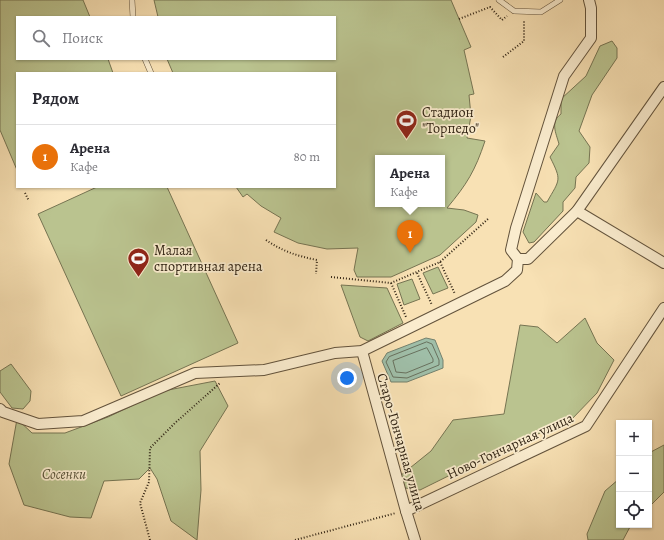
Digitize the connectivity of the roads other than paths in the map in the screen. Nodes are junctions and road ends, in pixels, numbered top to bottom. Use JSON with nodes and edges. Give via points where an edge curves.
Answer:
{"nodes":[{"id":1,"x":132,"y":0,"type":"edge"},
{"id":2,"x":499,"y":0,"type":"edge"},
{"id":3,"x":560,"y":0,"type":"edge"},
{"id":4,"x":589,"y":0,"type":"edge"},
{"id":5,"x":133,"y":16,"type":"edge"},
{"id":6,"x":145,"y":60,"type":"edge"},
{"id":7,"x":151,"y":72,"type":"edge"},
{"id":8,"x":664,"y":87,"type":"edge"},
{"id":9,"x":577,"y":211,"type":"junction"},
{"id":10,"x":518,"y":259,"type":"junction"},
{"id":11,"x":664,"y":263,"type":"edge"},
{"id":12,"x":664,"y":308,"type":"edge"},
{"id":13,"x":362,"y":351,"type":"junction"},
{"id":14,"x":0,"y":409,"type":"edge"},
{"id":15,"x":406,"y":511,"type":"junction"},
{"id":16,"x":415,"y":540,"type":"edge"}],
"edges":[{"from":1,"to":5,"type":"lane"},
{"from":2,"to":3,"type":"lane","via":[[514,11],[541,12]]},
{"from":4,"to":10,"type":"street","via":[[591,38],[564,76],[550,114],[510,250]]},
{"from":6,"to":7,"type":"lane"},
{"from":8,"to":9,"type":"street"},
{"from":9,"to":10,"type":"street","via":[[528,259]]},
{"from":9,"to":11,"type":"street"},
{"from":10,"to":13,"type":"street","via":[[517,270],[506,281]]},
{"from":12,"to":15,"type":"street","name":"Ново-Гончарная улица","via":[[586,426]]},
{"from":13,"to":14,"type":"street","via":[[335,353],[264,370],[195,373],[83,421],[38,424]]},
{"from":13,"to":15,"type":"street","name":"Старо-Гончарная улица"},
{"from":15,"to":16,"type":"street","name":"Старо-Гончарная улица"}]}
